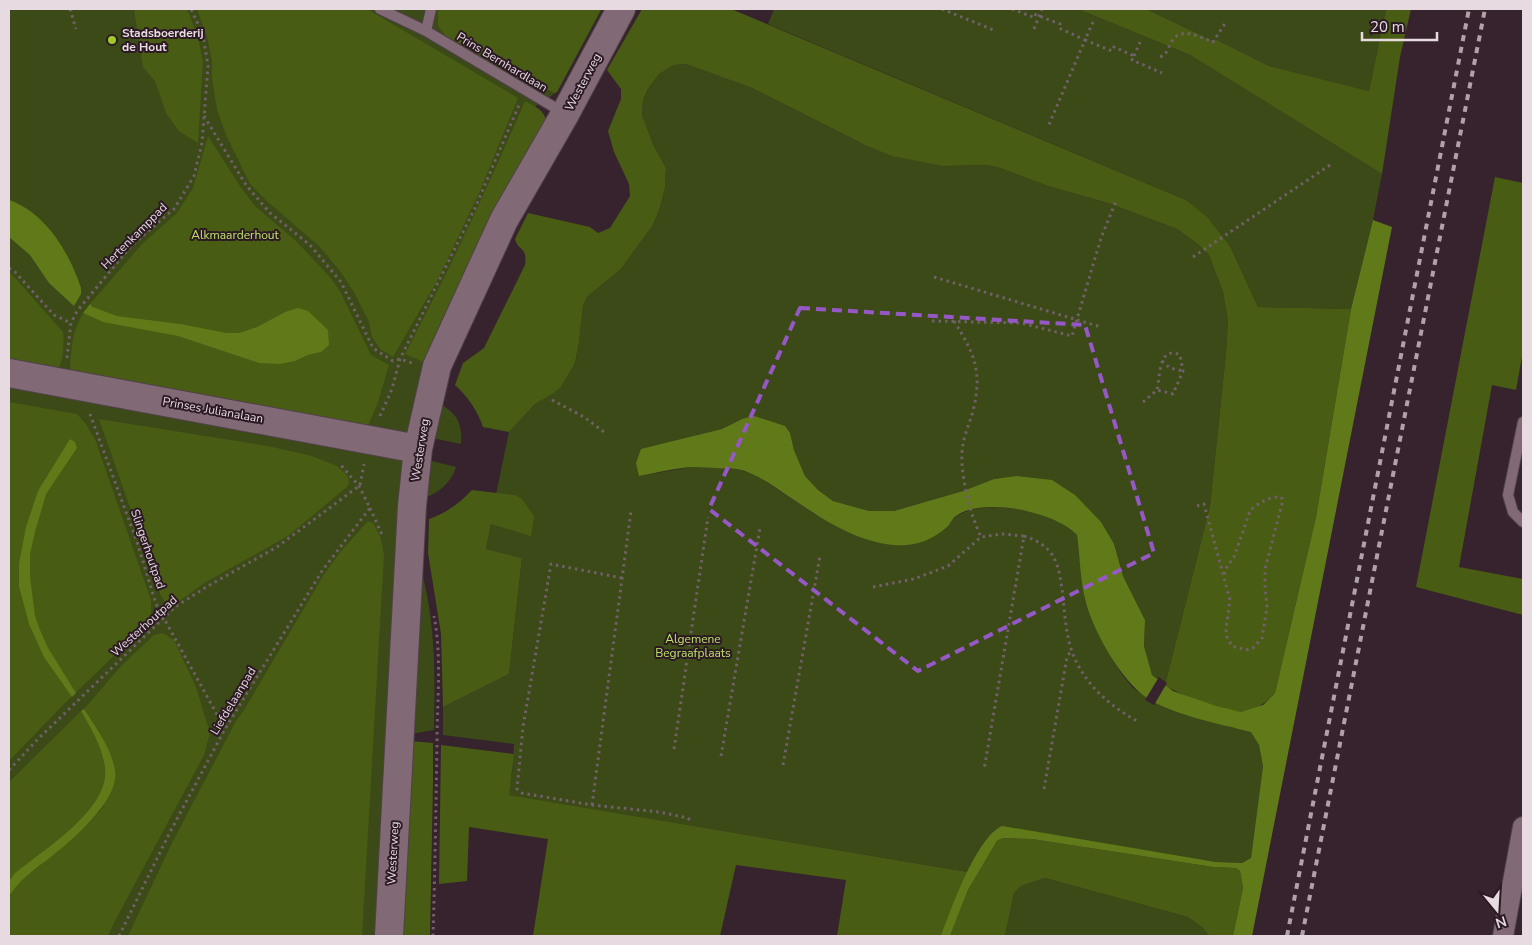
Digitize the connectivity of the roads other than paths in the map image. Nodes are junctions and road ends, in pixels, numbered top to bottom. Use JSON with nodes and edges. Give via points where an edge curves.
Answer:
{"nodes":[{"id":1,"x":380,"y":9,"type":"edge"},
{"id":2,"x":431,"y":9,"type":"edge"},
{"id":3,"x":621,"y":9,"type":"edge"},
{"id":4,"x":426,"y":31,"type":"junction"},
{"id":5,"x":566,"y":114,"type":"junction"},
{"id":6,"x":9,"y":373,"type":"edge"},
{"id":7,"x":1523,"y":422,"type":"edge"},
{"id":8,"x":418,"y":449,"type":"junction"},
{"id":9,"x":1523,"y":522,"type":"edge"},
{"id":10,"x":1523,"y":828,"type":"edge"},
{"id":11,"x":389,"y":936,"type":"edge"},
{"id":12,"x":1502,"y":936,"type":"edge"}],
"edges":[{"from":1,"to":4,"type":"lane","name":"Prins Bernhardlaan"},
{"from":2,"to":4,"type":"lane"},
{"from":3,"to":5,"type":"street","name":"Westerweg"},
{"from":4,"to":5,"type":"lane","name":"Prins Bernhardlaan"},
{"from":5,"to":8,"type":"street","name":"Westerweg","via":[[504,220],[437,366]]},
{"from":6,"to":8,"type":"street","name":"Prinses Julianalaan"},
{"from":7,"to":9,"type":"lane","via":[[1508,495],[1513,512]]},
{"from":8,"to":11,"type":"street","name":"Westerweg","via":[[412,506]]},
{"from":10,"to":12,"type":"street"}]}
